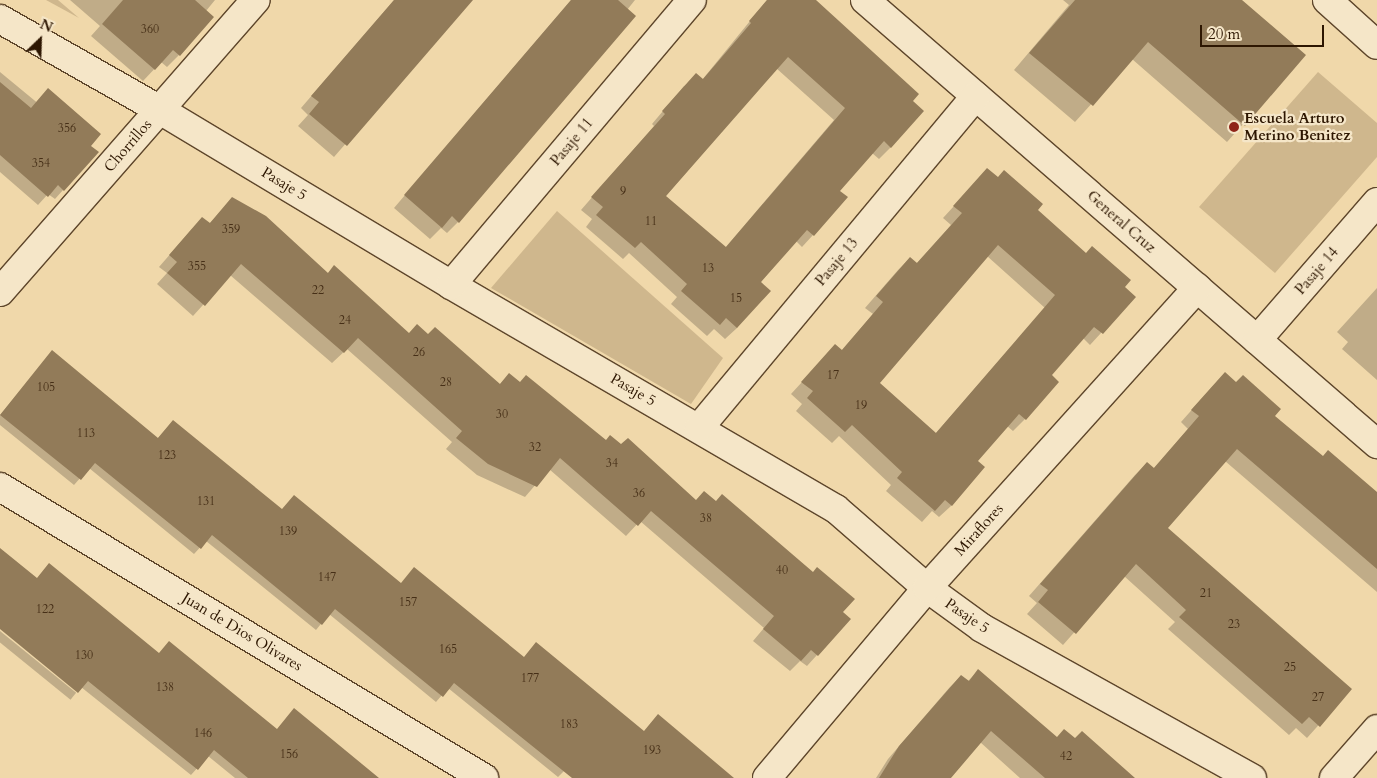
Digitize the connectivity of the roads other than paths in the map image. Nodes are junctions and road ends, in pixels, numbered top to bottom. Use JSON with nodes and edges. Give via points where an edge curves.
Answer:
{"nodes":[{"id":1,"x":256,"y":0,"type":"edge"},
{"id":2,"x":692,"y":0,"type":"edge"},
{"id":3,"x":865,"y":0,"type":"edge"},
{"id":4,"x":1326,"y":0,"type":"edge"},
{"id":5,"x":0,"y":19,"type":"edge"},
{"id":6,"x":1377,"y":45,"type":"edge"},
{"id":7,"x":976,"y":96,"type":"junction"},
{"id":8,"x":160,"y":110,"type":"junction"},
{"id":9,"x":1377,"y":202,"type":"edge"},
{"id":10,"x":451,"y":285,"type":"junction"},
{"id":11,"x":1197,"y":288,"type":"junction"},
{"id":12,"x":0,"y":292,"type":"edge"},
{"id":13,"x":1258,"y":340,"type":"junction"},
{"id":14,"x":698,"y":428,"type":"junction"},
{"id":15,"x":1377,"y":444,"type":"edge"},
{"id":16,"x":0,"y":487,"type":"edge"},
{"id":17,"x":927,"y":588,"type":"junction"},
{"id":18,"x":1377,"y":729,"type":"edge"},
{"id":19,"x":484,"y":778,"type":"edge"},
{"id":20,"x":767,"y":778,"type":"edge"},
{"id":21,"x":1252,"y":778,"type":"edge"},
{"id":22,"x":1334,"y":778,"type":"edge"}],
"edges":[{"from":1,"to":8,"type":"street","name":"Chorrillos"},
{"from":2,"to":10,"type":"street","name":"Pasaje 11"},
{"from":3,"to":7,"type":"street","name":"General Cruz"},
{"from":4,"to":6,"type":"street"},
{"from":5,"to":8,"type":"street","name":"Pasaje 5"},
{"from":7,"to":11,"type":"street","name":"General Cruz"},
{"from":7,"to":14,"type":"street","name":"Pasaje 13"},
{"from":8,"to":10,"type":"street","name":"Pasaje 5"},
{"from":8,"to":12,"type":"street","name":"Chorrillos"},
{"from":9,"to":13,"type":"street","name":"Pasaje 14"},
{"from":10,"to":14,"type":"street","name":"Pasaje 5"},
{"from":11,"to":13,"type":"street","name":"General Cruz"},
{"from":11,"to":17,"type":"street","name":"Miraflores"},
{"from":13,"to":15,"type":"street","name":"General Cruz"},
{"from":14,"to":17,"type":"street","name":"Pasaje 5","via":[[836,509]]},
{"from":16,"to":19,"type":"street","name":"Juan de Dios Olivares"},
{"from":17,"to":20,"type":"street","name":"Miraflores"},
{"from":17,"to":21,"type":"street","name":"Pasaje 5","via":[[982,628]]},
{"from":18,"to":22,"type":"street"}]}
